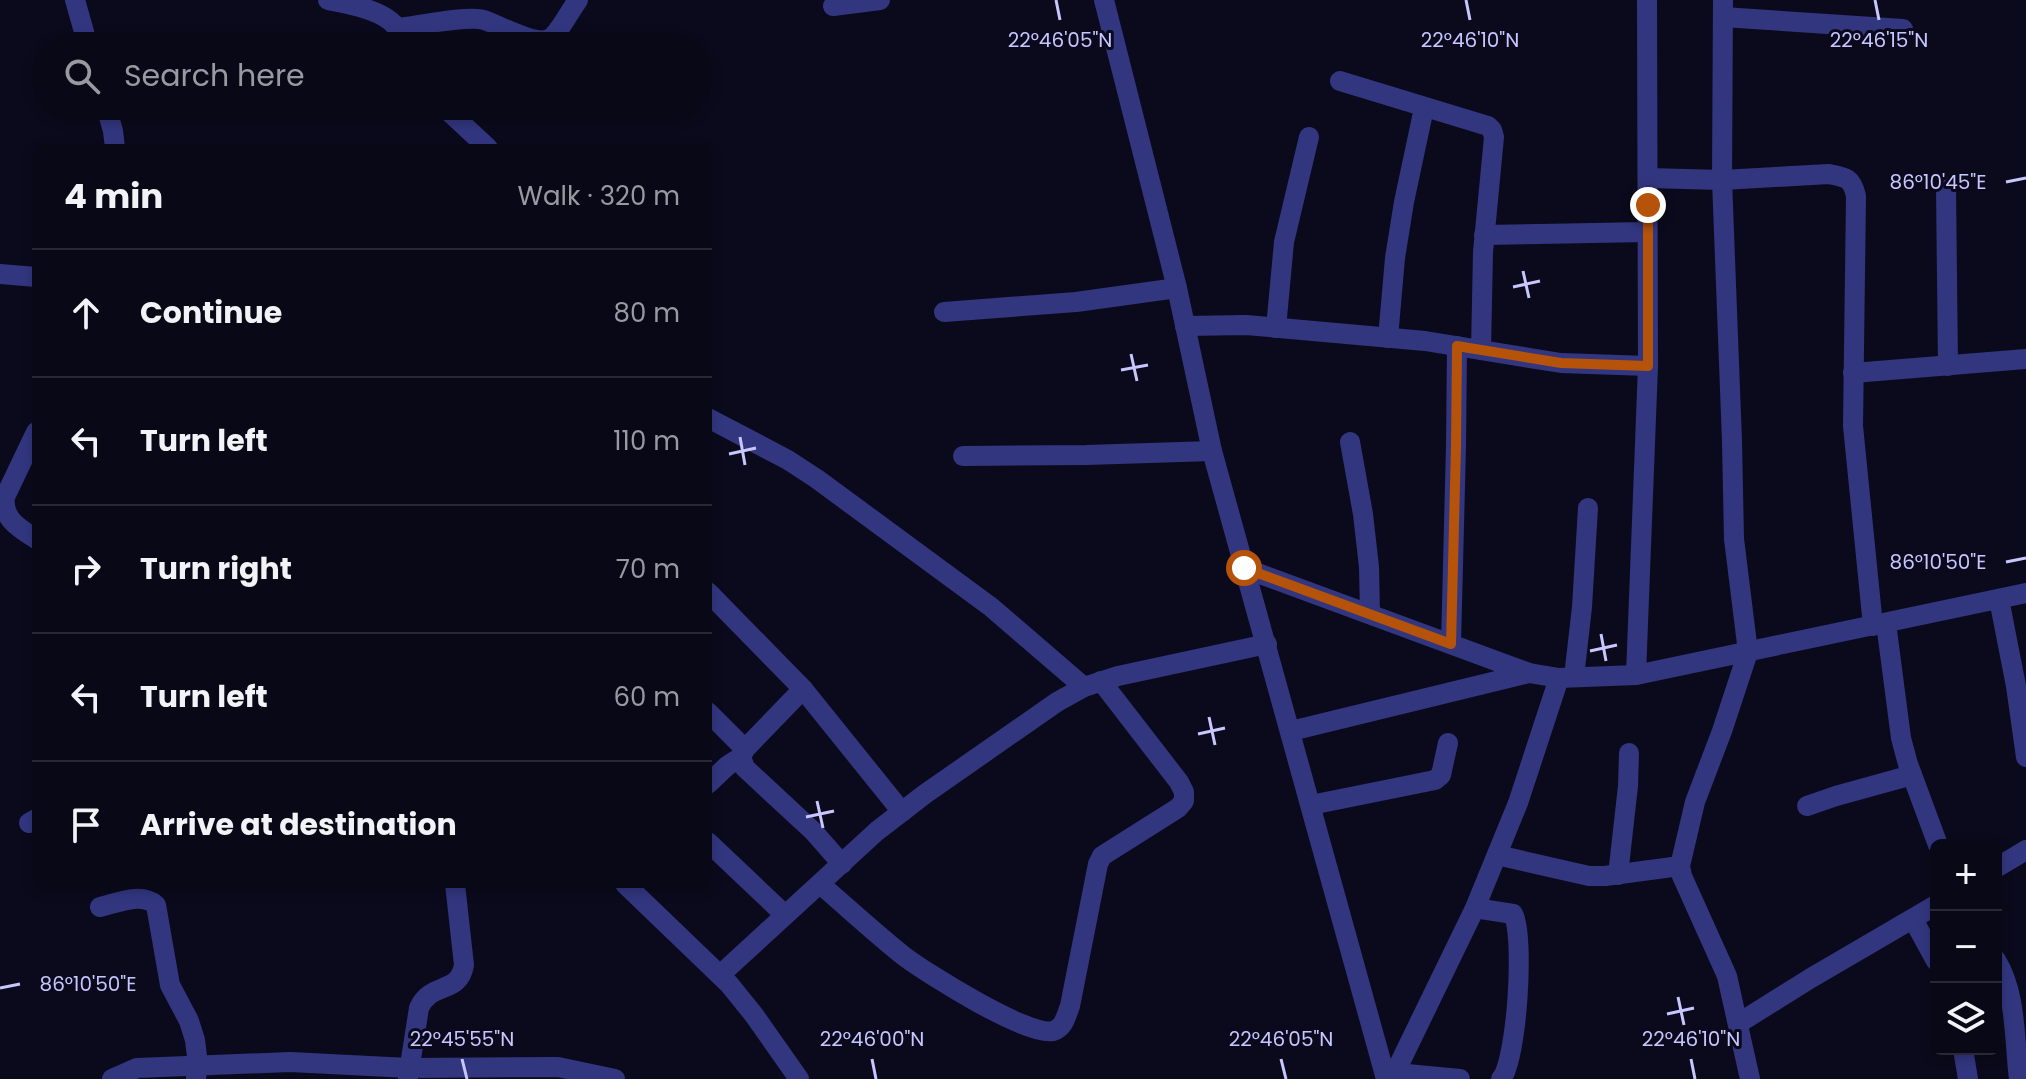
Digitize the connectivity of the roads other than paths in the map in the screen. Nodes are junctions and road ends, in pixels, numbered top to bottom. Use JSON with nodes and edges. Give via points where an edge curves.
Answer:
{"nodes":[{"id":1,"x":75,"y":0,"type":"edge"},
{"id":2,"x":328,"y":0,"type":"edge"},
{"id":3,"x":578,"y":0,"type":"edge"},
{"id":4,"x":880,"y":0,"type":"edge"},
{"id":5,"x":1104,"y":0,"type":"edge"},
{"id":6,"x":1647,"y":0,"type":"edge"},
{"id":7,"x":833,"y":6,"type":"dead end"},
{"id":8,"x":1723,"y":9,"type":"edge"},
{"id":9,"x":1903,"y":29,"type":"dead end"},
{"id":10,"x":84,"y":32,"type":"edge"},
{"id":11,"x":399,"y":32,"type":"edge"},
{"id":12,"x":423,"y":32,"type":"edge"},
{"id":13,"x":515,"y":32,"type":"edge"},
{"id":14,"x":556,"y":32,"type":"edge"},
{"id":15,"x":1340,"y":81,"type":"dead end"},
{"id":16,"x":1424,"y":108,"type":"junction"},
{"id":17,"x":110,"y":120,"type":"edge"},
{"id":18,"x":458,"y":120,"type":"edge"},
{"id":19,"x":1309,"y":137,"type":"dead end"},
{"id":20,"x":115,"y":144,"type":"edge"},
{"id":21,"x":484,"y":144,"type":"edge"},
{"id":22,"x":1648,"y":178,"type":"junction"},
{"id":23,"x":1722,"y":180,"type":"junction"},
{"id":24,"x":1946,"y":187,"type":"dead end"},
{"id":25,"x":1647,"y":232,"type":"junction"},
{"id":26,"x":1484,"y":235,"type":"junction"},
{"id":27,"x":0,"y":274,"type":"edge"},
{"id":28,"x":32,"y":277,"type":"edge"},
{"id":29,"x":1177,"y":288,"type":"junction"},
{"id":30,"x":944,"y":312,"type":"dead end"},
{"id":31,"x":1185,"y":326,"type":"junction"},
{"id":32,"x":1276,"y":328,"type":"junction"},
{"id":33,"x":1388,"y":338,"type":"junction"},
{"id":34,"x":1457,"y":346,"type":"junction"},
{"id":35,"x":1481,"y":350,"type":"junction"},
{"id":36,"x":2026,"y":359,"type":"edge"},
{"id":37,"x":1648,"y":366,"type":"junction"},
{"id":38,"x":1948,"y":366,"type":"junction"},
{"id":39,"x":1853,"y":373,"type":"junction"},
{"id":40,"x":712,"y":420,"type":"edge"},
{"id":41,"x":32,"y":440,"type":"edge"},
{"id":42,"x":1350,"y":442,"type":"dead end"},
{"id":43,"x":1212,"y":451,"type":"junction"},
{"id":44,"x":963,"y":456,"type":"dead end"},
{"id":45,"x":1588,"y":508,"type":"dead end"},
{"id":46,"x":3,"y":515,"type":"edge"},
{"id":47,"x":32,"y":536,"type":"edge"},
{"id":48,"x":1244,"y":568,"type":"junction"},
{"id":49,"x":2026,"y":593,"type":"edge"},
{"id":50,"x":712,"y":596,"type":"edge"},
{"id":51,"x":1999,"y":599,"type":"junction"},
{"id":52,"x":1370,"y":614,"type":"junction"},
{"id":53,"x":1880,"y":624,"type":"junction"},
{"id":54,"x":1267,"y":644,"type":"junction"},
{"id":55,"x":1451,"y":644,"type":"junction"},
{"id":56,"x":1748,"y":652,"type":"junction"},
{"id":57,"x":2019,"y":667,"type":"edge"},
{"id":58,"x":1529,"y":673,"type":"junction"},
{"id":59,"x":1636,"y":675,"type":"junction"},
{"id":60,"x":1567,"y":678,"type":"junction"},
{"id":61,"x":1092,"y":684,"type":"junction"},
{"id":62,"x":803,"y":689,"type":"junction"},
{"id":63,"x":712,"y":717,"type":"edge"},
{"id":64,"x":1291,"y":731,"type":"junction"},
{"id":65,"x":1448,"y":743,"type":"dead end"},
{"id":66,"x":743,"y":753,"type":"junction"},
{"id":67,"x":1629,"y":753,"type":"dead end"},
{"id":68,"x":2026,"y":757,"type":"edge"},
{"id":69,"x":1912,"y":775,"type":"junction"},
{"id":70,"x":712,"y":780,"type":"edge"},
{"id":71,"x":1311,"y":805,"type":"junction"},
{"id":72,"x":1807,"y":806,"type":"dead end"},
{"id":73,"x":902,"y":812,"type":"junction"},
{"id":74,"x":1936,"y":839,"type":"edge"},
{"id":75,"x":712,"y":846,"type":"edge"},
{"id":76,"x":2026,"y":850,"type":"edge"},
{"id":77,"x":1497,"y":855,"type":"junction"},
{"id":78,"x":842,"y":864,"type":"junction"},
{"id":79,"x":2002,"y":864,"type":"edge"},
{"id":80,"x":1680,"y":866,"type":"junction"},
{"id":81,"x":1618,"y":875,"type":"junction"},
{"id":82,"x":820,"y":884,"type":"junction"},
{"id":83,"x":455,"y":888,"type":"edge"},
{"id":84,"x":629,"y":888,"type":"edge"},
{"id":85,"x":100,"y":907,"type":"dead end"},
{"id":86,"x":1475,"y":908,"type":"junction"},
{"id":87,"x":1930,"y":909,"type":"edge"},
{"id":88,"x":785,"y":915,"type":"junction"},
{"id":89,"x":1913,"y":919,"type":"junction"},
{"id":90,"x":1930,"y":950,"type":"edge"},
{"id":91,"x":2002,"y":974,"type":"edge"},
{"id":92,"x":720,"y":975,"type":"junction"},
{"id":93,"x":1739,"y":1023,"type":"junction"},
{"id":94,"x":1964,"y":1055,"type":"edge"},
{"id":95,"x":197,"y":1072,"type":"edge"},
{"id":96,"x":409,"y":1073,"type":"edge"},
{"id":97,"x":1391,"y":1077,"type":"edge"},
{"id":98,"x":112,"y":1079,"type":"edge"},
{"id":99,"x":615,"y":1079,"type":"edge"},
{"id":100,"x":799,"y":1079,"type":"edge"},
{"id":101,"x":1460,"y":1079,"type":"edge"},
{"id":102,"x":1501,"y":1079,"type":"edge"},
{"id":103,"x":1750,"y":1079,"type":"edge"},
{"id":104,"x":1968,"y":1079,"type":"edge"},
{"id":105,"x":2019,"y":1079,"type":"edge"}],
"edges":[{"from":1,"to":10,"type":"street"},
{"from":2,"to":11,"type":"street","via":[[374,13]]},
{"from":3,"to":14,"type":"street"},
{"from":4,"to":7,"type":"street"},
{"from":5,"to":29,"type":"street"},
{"from":6,"to":22,"type":"street"},
{"from":8,"to":9,"type":"street"},
{"from":8,"to":23,"type":"street"},
{"from":12,"to":13,"type":"street","via":[[480,18]]},
{"from":15,"to":16,"type":"street"},
{"from":16,"to":26,"type":"street","via":[[1492,130]]},
{"from":16,"to":33,"type":"street","via":[[1395,258]]},
{"from":17,"to":20,"type":"street"},
{"from":18,"to":21,"type":"street"},
{"from":19,"to":32,"type":"street","via":[[1284,242]]},
{"from":22,"to":23,"type":"street"},
{"from":22,"to":25,"type":"street"},
{"from":23,"to":39,"type":"street","via":[[1829,174],[1853,185]]},
{"from":23,"to":56,"type":"street","via":[[1734,539]]},
{"from":24,"to":38,"type":"street"},
{"from":25,"to":26,"type":"street"},
{"from":25,"to":37,"type":"street"},
{"from":26,"to":35,"type":"street"},
{"from":27,"to":28,"type":"street"},
{"from":29,"to":30,"type":"street"},
{"from":29,"to":31,"type":"street"},
{"from":31,"to":32,"type":"street"},
{"from":31,"to":43,"type":"street"},
{"from":32,"to":33,"type":"street"},
{"from":33,"to":34,"type":"street"},
{"from":34,"to":35,"type":"street"},
{"from":34,"to":55,"type":"street"},
{"from":35,"to":37,"type":"street","via":[[1561,363]]},
{"from":36,"to":38,"type":"street"},
{"from":37,"to":59,"type":"street"},
{"from":38,"to":39,"type":"street"},
{"from":39,"to":53,"type":"street","via":[[1853,426]]},
{"from":40,"to":61,"type":"street","via":[[817,479]]},
{"from":41,"to":46,"type":"street","via":[[5,497]]},
{"from":42,"to":52,"type":"street","via":[[1363,514]]},
{"from":43,"to":44,"type":"street"},
{"from":43,"to":48,"type":"street"},
{"from":45,"to":60,"type":"street","via":[[1582,607]]},
{"from":46,"to":47,"type":"street"},
{"from":48,"to":52,"type":"street"},
{"from":48,"to":54,"type":"street"},
{"from":49,"to":51,"type":"street"},
{"from":50,"to":62,"type":"street"},
{"from":51,"to":53,"type":"street"},
{"from":51,"to":57,"type":"street"},
{"from":52,"to":55,"type":"street"},
{"from":53,"to":56,"type":"street"},
{"from":53,"to":69,"type":"street"},
{"from":54,"to":61,"type":"street"},
{"from":54,"to":64,"type":"street"},
{"from":55,"to":58,"type":"street"},
{"from":56,"to":59,"type":"street"},
{"from":56,"to":80,"type":"street","via":[[1695,802]]},
{"from":57,"to":68,"type":"street"},
{"from":58,"to":60,"type":"street"},
{"from":58,"to":64,"type":"street"},
{"from":59,"to":60,"type":"street"},
{"from":60,"to":77,"type":"street"},
{"from":61,"to":73,"type":"street","via":[[1057,702]]},
{"from":61,"to":82,"type":"street","via":[[1179,782],[1184,801],[1102,856],[1063,1025],[1042,1031],[1015,1022],[947,985]]},
{"from":62,"to":66,"type":"street"},
{"from":62,"to":73,"type":"street"},
{"from":63,"to":66,"type":"street"},
{"from":64,"to":71,"type":"street"},
{"from":65,"to":71,"type":"street","via":[[1441,775],[1435,780]]},
{"from":66,"to":70,"type":"street"},
{"from":66,"to":78,"type":"street","via":[[745,768]]},
{"from":67,"to":81,"type":"street"},
{"from":69,"to":72,"type":"street"},
{"from":69,"to":74,"type":"street"},
{"from":71,"to":97,"type":"street"},
{"from":73,"to":78,"type":"street"},
{"from":75,"to":88,"type":"street"},
{"from":76,"to":79,"type":"street"},
{"from":77,"to":81,"type":"street","via":[[1589,876]]},
{"from":77,"to":86,"type":"street"},
{"from":78,"to":82,"type":"street"},
{"from":80,"to":81,"type":"street"},
{"from":80,"to":93,"type":"street","via":[[1727,976]]},
{"from":82,"to":88,"type":"street"},
{"from":83,"to":96,"type":"street","via":[[462,976],[423,998]]},
{"from":84,"to":92,"type":"street"},
{"from":85,"to":95,"type":"street","via":[[139,898],[156,905],[170,985],[193,1032]]},
{"from":86,"to":97,"type":"street"},
{"from":86,"to":102,"type":"street","via":[[1513,914],[1517,922],[1515,1026]]},
{"from":87,"to":89,"type":"street"},
{"from":88,"to":92,"type":"street"},
{"from":89,"to":90,"type":"street"},
{"from":89,"to":93,"type":"street"},
{"from":91,"to":105,"type":"street"},
{"from":92,"to":100,"type":"street"},
{"from":93,"to":103,"type":"street"},
{"from":94,"to":104,"type":"street"},
{"from":95,"to":96,"type":"street","via":[[290,1062]]},
{"from":95,"to":98,"type":"street","via":[[137,1068]]},
{"from":96,"to":99,"type":"street","via":[[558,1067]]},
{"from":97,"to":101,"type":"street"}]}
